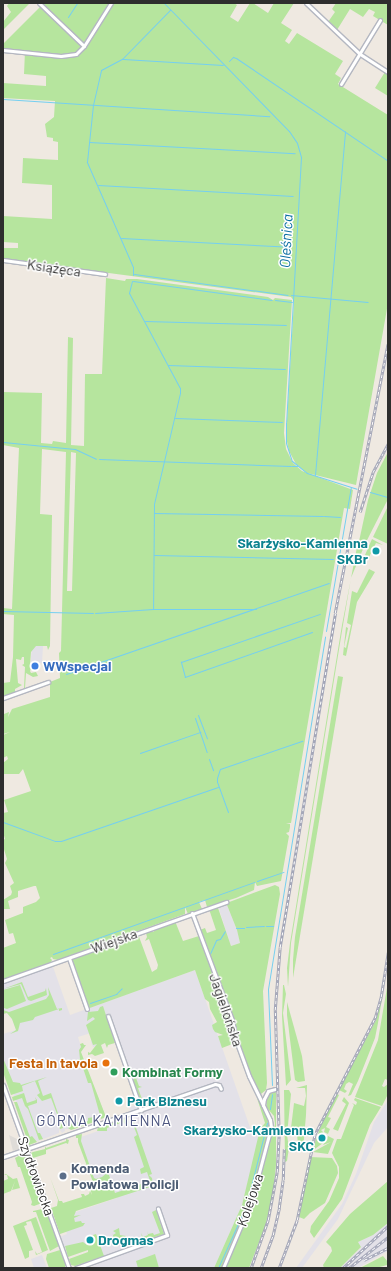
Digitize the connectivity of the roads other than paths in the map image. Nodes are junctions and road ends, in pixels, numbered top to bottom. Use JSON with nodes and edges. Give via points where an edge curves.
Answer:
{"nodes":[{"id":1,"x":39,"y":3,"type":"edge"},
{"id":2,"x":111,"y":3,"type":"edge"},
{"id":3,"x":306,"y":3,"type":"edge"},
{"id":4,"x":380,"y":20,"type":"dead end"},
{"id":5,"x":84,"y":46,"type":"junction"},
{"id":6,"x":3,"y":50,"type":"edge"},
{"id":7,"x":360,"y":54,"type":"junction"},
{"id":8,"x":388,"y":72,"type":"edge"},
{"id":9,"x":341,"y":84,"type":"dead end"},
{"id":10,"x":3,"y":260,"type":"edge"},
{"id":11,"x":105,"y":274,"type":"dead end"},
{"id":12,"x":48,"y":682,"type":"dead end"},
{"id":13,"x":3,"y":698,"type":"edge"},
{"id":14,"x":226,"y":902,"type":"dead end"},
{"id":15,"x":192,"y":913,"type":"junction"},
{"id":16,"x":69,"y":958,"type":"junction"},
{"id":17,"x":3,"y":981,"type":"edge"},
{"id":18,"x":87,"y":1009,"type":"dead end"},
{"id":19,"x":108,"y":1016,"type":"dead end"},
{"id":20,"x":3,"y":1084,"type":"edge"},
{"id":21,"x":221,"y":1089,"type":"dead end"},
{"id":22,"x":275,"y":1089,"type":"dead end"},
{"id":23,"x":4,"y":1091,"type":"edge"},
{"id":24,"x":256,"y":1094,"type":"junction"},
{"id":25,"x":265,"y":1095,"type":"junction"},
{"id":26,"x":263,"y":1105,"type":"junction"},
{"id":27,"x":141,"y":1110,"type":"junction"},
{"id":28,"x":26,"y":1150,"type":"junction"},
{"id":29,"x":3,"y":1158,"type":"edge"},
{"id":30,"x":158,"y":1209,"type":"dead end"},
{"id":31,"x":68,"y":1268,"type":"edge"},
{"id":32,"x":76,"y":1268,"type":"edge"},
{"id":33,"x":223,"y":1268,"type":"edge"}],
"edges":[{"from":1,"to":5,"type":"street"},
{"from":2,"to":5,"type":"street"},
{"from":3,"to":7,"type":"street"},
{"from":4,"to":7,"type":"street"},
{"from":5,"to":6,"type":"street","via":[[76,54],[69,56]]},
{"from":7,"to":8,"type":"street"},
{"from":7,"to":9,"type":"street"},
{"from":10,"to":11,"type":"street","name":"Książęca"},
{"from":12,"to":13,"type":"street"},
{"from":14,"to":15,"type":"street","name":"Wiejska"},
{"from":15,"to":16,"type":"street","name":"Wiejska"},
{"from":15,"to":24,"type":"street","name":"Jagiellońska","via":[[232,1020],[237,1043]]},
{"from":16,"to":17,"type":"street","name":"Wiejska"},
{"from":16,"to":18,"type":"street"},
{"from":19,"to":27,"type":"street"},
{"from":20,"to":23,"type":"street","name":"Szydłowiecka"},
{"from":21,"to":27,"type":"street","via":[[216,1084]]},
{"from":22,"to":25,"type":"street","via":[[269,1090]]},
{"from":23,"to":28,"type":"street","name":"Szydłowiecka"},
{"from":24,"to":25,"type":"street"},
{"from":24,"to":26,"type":"street","name":"Jagiellońska"},
{"from":25,"to":26,"type":"street"},
{"from":26,"to":33,"type":"street","name":"Kolejowa","via":[[271,1124],[264,1155],[249,1208]]},
{"from":27,"to":28,"type":"street"},
{"from":28,"to":29,"type":"street"},
{"from":28,"to":31,"type":"street","name":"Szydłowiecka"},
{"from":30,"to":32,"type":"street","via":[[167,1235]]}]}
